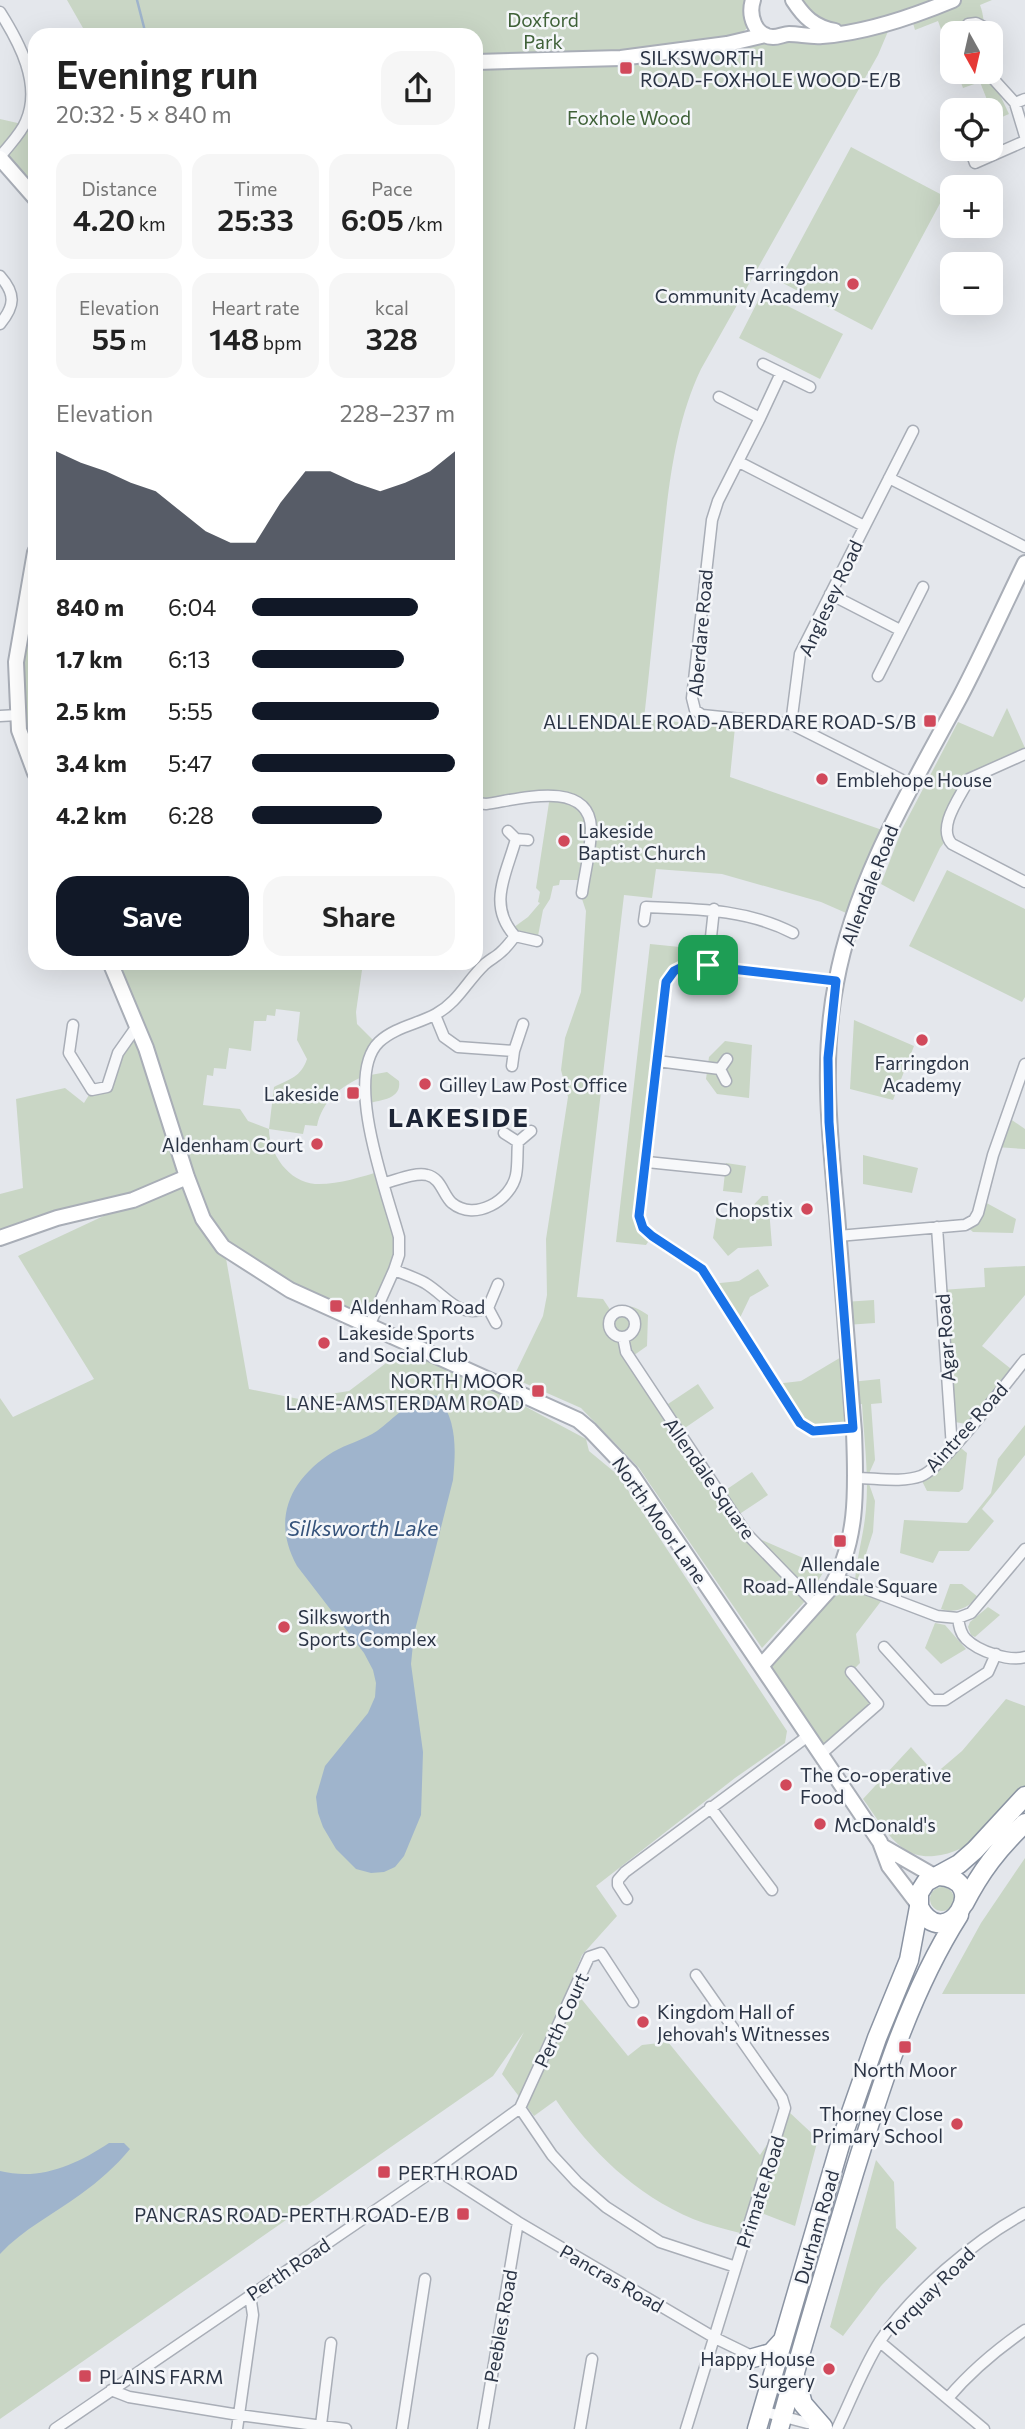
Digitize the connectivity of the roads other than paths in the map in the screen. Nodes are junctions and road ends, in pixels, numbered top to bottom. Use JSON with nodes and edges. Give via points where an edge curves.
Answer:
{"nodes":[{"id":1,"x":953,"y":0,"type":"edge"},
{"id":2,"x":751,"y":1,"type":"edge"},
{"id":3,"x":795,"y":4,"type":"edge"},
{"id":4,"x":0,"y":12,"type":"edge"},
{"id":5,"x":752,"y":19,"type":"junction"},
{"id":6,"x":786,"y":33,"type":"junction"},
{"id":7,"x":843,"y":33,"type":"junction"},
{"id":8,"x":765,"y":35,"type":"junction"},
{"id":9,"x":727,"y":44,"type":"junction"},
{"id":10,"x":483,"y":62,"type":"edge"},
{"id":11,"x":28,"y":74,"type":"edge"},
{"id":12,"x":1002,"y":84,"type":"edge"},
{"id":13,"x":1020,"y":101,"type":"edge"},
{"id":14,"x":28,"y":115,"type":"edge"},
{"id":15,"x":1025,"y":138,"type":"edge"},
{"id":16,"x":1003,"y":149,"type":"edge"},
{"id":17,"x":0,"y":158,"type":"edge"},
{"id":18,"x":28,"y":190,"type":"edge"},
{"id":19,"x":0,"y":275,"type":"edge"},
{"id":20,"x":0,"y":324,"type":"edge"},
{"id":21,"x":763,"y":364,"type":"dead end"},
{"id":22,"x":781,"y":373,"type":"junction"},
{"id":23,"x":810,"y":387,"type":"dead end"},
{"id":24,"x":719,"y":397,"type":"dead end"},
{"id":25,"x":760,"y":418,"type":"junction"},
{"id":26,"x":913,"y":431,"type":"dead end"},
{"id":27,"x":739,"y":462,"type":"junction"},
{"id":28,"x":889,"y":478,"type":"junction"},
{"id":29,"x":864,"y":526,"type":"junction"},
{"id":30,"x":1025,"y":547,"type":"edge"},
{"id":31,"x":1025,"y":563,"type":"edge"},
{"id":32,"x":923,"y":587,"type":"dead end"},
{"id":33,"x":28,"y":593,"type":"edge"},
{"id":34,"x":830,"y":594,"type":"junction"},
{"id":35,"x":900,"y":630,"type":"junction"},
{"id":36,"x":878,"y":676,"type":"dead end"},
{"id":37,"x":18,"y":715,"type":"junction"},
{"id":38,"x":0,"y":716,"type":"edge"},
{"id":39,"x":791,"y":724,"type":"junction"},
{"id":40,"x":28,"y":754,"type":"edge"},
{"id":41,"x":1025,"y":754,"type":"edge"},
{"id":42,"x":912,"y":785,"type":"junction"},
{"id":43,"x":483,"y":804,"type":"edge"},
{"id":44,"x":528,"y":840,"type":"dead end"},
{"id":45,"x":1025,"y":882,"type":"edge"},
{"id":46,"x":582,"y":892,"type":"dead end"},
{"id":47,"x":714,"y":909,"type":"junction"},
{"id":48,"x":644,"y":921,"type":"dead end"},
{"id":49,"x":793,"y":933,"type":"dead end"},
{"id":50,"x":515,"y":936,"type":"junction"},
{"id":51,"x":537,"y":941,"type":"dead end"},
{"id":52,"x":708,"y":965,"type":"junction"},
{"id":53,"x":483,"y":966,"type":"edge"},
{"id":54,"x":113,"y":970,"type":"edge"},
{"id":55,"x":479,"y":970,"type":"edge"},
{"id":56,"x":836,"y":981,"type":"junction"},
{"id":57,"x":435,"y":1015,"type":"junction"},
{"id":58,"x":523,"y":1024,"type":"dead end"},
{"id":59,"x":73,"y":1025,"type":"dead end"},
{"id":60,"x":137,"y":1026,"type":"junction"},
{"id":61,"x":514,"y":1051,"type":"junction"},
{"id":62,"x":727,"y":1059,"type":"dead end"},
{"id":63,"x":657,"y":1061,"type":"junction"},
{"id":64,"x":1025,"y":1064,"type":"edge"},
{"id":65,"x":512,"y":1066,"type":"dead end"},
{"id":66,"x":720,"y":1069,"type":"junction"},
{"id":67,"x":726,"y":1081,"type":"dead end"},
{"id":68,"x":531,"y":1132,"type":"dead end"},
{"id":69,"x":504,"y":1133,"type":"dead end"},
{"id":70,"x":517,"y":1142,"type":"junction"},
{"id":71,"x":647,"y":1162,"type":"junction"},
{"id":72,"x":725,"y":1170,"type":"dead end"},
{"id":73,"x":187,"y":1177,"type":"junction"},
{"id":74,"x":385,"y":1183,"type":"junction"},
{"id":75,"x":505,"y":1196,"type":"junction"},
{"id":76,"x":514,"y":1206,"type":"dead end"},
{"id":77,"x":937,"y":1227,"type":"junction"},
{"id":78,"x":838,"y":1236,"type":"junction"},
{"id":79,"x":0,"y":1238,"type":"edge"},
{"id":80,"x":394,"y":1270,"type":"junction"},
{"id":81,"x":498,"y":1284,"type":"dead end"},
{"id":82,"x":488,"y":1308,"type":"junction"},
{"id":83,"x":496,"y":1323,"type":"dead end"},
{"id":84,"x":369,"y":1326,"type":"junction"},
{"id":85,"x":623,"y":1337,"type":"dead end"},
{"id":86,"x":1025,"y":1360,"type":"edge"},
{"id":87,"x":853,"y":1428,"type":"junction"},
{"id":88,"x":952,"y":1448,"type":"junction"},
{"id":89,"x":856,"y":1478,"type":"junction"},
{"id":90,"x":1025,"y":1549,"type":"edge"},
{"id":91,"x":837,"y":1578,"type":"junction"},
{"id":92,"x":817,"y":1605,"type":"junction"},
{"id":93,"x":958,"y":1618,"type":"junction"},
{"id":94,"x":884,"y":1647,"type":"dead end"},
{"id":95,"x":996,"y":1654,"type":"junction"},
{"id":96,"x":1025,"y":1657,"type":"edge"},
{"id":97,"x":761,"y":1666,"type":"junction"},
{"id":98,"x":851,"y":1672,"type":"dead end"},
{"id":99,"x":808,"y":1736,"type":"junction"},
{"id":100,"x":821,"y":1754,"type":"junction"},
{"id":101,"x":1025,"y":1796,"type":"edge"},
{"id":102,"x":710,"y":1807,"type":"junction"},
{"id":103,"x":1025,"y":1822,"type":"edge"},
{"id":104,"x":882,"y":1846,"type":"junction"},
{"id":105,"x":938,"y":1877,"type":"junction"},
{"id":106,"x":772,"y":1890,"type":"dead end"},
{"id":107,"x":628,"y":1899,"type":"dead end"},
{"id":108,"x":919,"y":1905,"type":"junction"},
{"id":109,"x":962,"y":1910,"type":"junction"},
{"id":110,"x":696,"y":1975,"type":"dead end"},
{"id":111,"x":632,"y":2001,"type":"dead end"},
{"id":112,"x":520,"y":2108,"type":"junction"},
{"id":113,"x":436,"y":2169,"type":"junction"},
{"id":114,"x":1025,"y":2213,"type":"edge"},
{"id":115,"x":518,"y":2222,"type":"junction"},
{"id":116,"x":736,"y":2267,"type":"junction"},
{"id":117,"x":425,"y":2279,"type":"dead end"},
{"id":118,"x":250,"y":2295,"type":"junction"},
{"id":119,"x":1025,"y":2330,"type":"edge"},
{"id":120,"x":715,"y":2338,"type":"junction"},
{"id":121,"x":783,"y":2339,"type":"junction"},
{"id":122,"x":880,"y":2342,"type":"junction"},
{"id":123,"x":331,"y":2343,"type":"dead end"},
{"id":124,"x":753,"y":2358,"type":"junction"},
{"id":125,"x":592,"y":2359,"type":"dead end"},
{"id":126,"x":776,"y":2365,"type":"junction"},
{"id":127,"x":795,"y":2371,"type":"junction"},
{"id":128,"x":111,"y":2390,"type":"junction"},
{"id":129,"x":948,"y":2398,"type":"junction"},
{"id":130,"x":762,"y":2410,"type":"junction"},
{"id":131,"x":239,"y":2415,"type":"junction"},
{"id":132,"x":781,"y":2422,"type":"edge"},
{"id":133,"x":321,"y":2425,"type":"junction"},
{"id":134,"x":55,"y":2429,"type":"edge"},
{"id":135,"x":237,"y":2429,"type":"edge"},
{"id":136,"x":346,"y":2429,"type":"edge"},
{"id":137,"x":402,"y":2429,"type":"edge"},
{"id":138,"x":483,"y":2429,"type":"edge"},
{"id":139,"x":580,"y":2429,"type":"edge"},
{"id":140,"x":686,"y":2429,"type":"edge"},
{"id":141,"x":757,"y":2429,"type":"edge"},
{"id":142,"x":827,"y":2429,"type":"edge"},
{"id":143,"x":985,"y":2429,"type":"edge"}],
"edges":[{"from":1,"to":7,"type":"street","via":[[892,22]]},
{"from":2,"to":5,"type":"street"},
{"from":3,"to":6,"type":"street","via":[[796,22]]},
{"from":3,"to":7,"type":"street","via":[[819,27]]},
{"from":4,"to":11,"type":"street"},
{"from":5,"to":8,"type":"street"},
{"from":5,"to":9,"type":"street"},
{"from":6,"to":7,"type":"street","via":[[806,37]]},
{"from":6,"to":8,"type":"street"},
{"from":8,"to":9,"type":"street"},
{"from":9,"to":10,"type":"street","via":[[621,58]]},
{"from":12,"to":13,"type":"street"},
{"from":13,"to":15,"type":"street"},
{"from":14,"to":17,"type":"street"},
{"from":15,"to":16,"type":"street"},
{"from":17,"to":18,"type":"street"},
{"from":19,"to":20,"type":"street","via":[[13,304]]},
{"from":21,"to":22,"type":"street"},
{"from":22,"to":23,"type":"street"},
{"from":22,"to":25,"type":"street","name":"Aberdare Road"},
{"from":24,"to":25,"type":"street"},
{"from":25,"to":27,"type":"street","name":"Aberdare Road"},
{"from":26,"to":28,"type":"street","name":"Anglesey Road"},
{"from":27,"to":29,"type":"street"},
{"from":27,"to":39,"type":"street","name":"Aberdare Road","via":[[712,520],[692,698],[702,715]]},
{"from":28,"to":29,"type":"street","name":"Anglesey Road"},
{"from":28,"to":30,"type":"street"},
{"from":29,"to":34,"type":"street","name":"Anglesey Road"},
{"from":31,"to":42,"type":"street","name":"Allendale Road"},
{"from":32,"to":35,"type":"street"},
{"from":33,"to":37,"type":"street","via":[[16,662]]},
{"from":34,"to":35,"type":"street"},
{"from":34,"to":39,"type":"street","name":"Anglesey Road","via":[[800,654]]},
{"from":35,"to":36,"type":"street"},
{"from":37,"to":38,"type":"street"},
{"from":37,"to":40,"type":"street"},
{"from":39,"to":42,"type":"street","name":"Aberdare Road"},
{"from":41,"to":45,"type":"street","via":[[969,779],[946,829],[952,844]]},
{"from":42,"to":56,"type":"street","name":"Allendale Road","via":[[863,890]]},
{"from":43,"to":46,"type":"street","via":[[550,795],[569,796],[583,808],[591,826]]},
{"from":44,"to":50,"type":"street","via":[[512,835],[499,907]]},
{"from":47,"to":48,"type":"street","via":[[646,907]]},
{"from":47,"to":49,"type":"street","via":[[773,923]]},
{"from":47,"to":52,"type":"street"},
{"from":50,"to":51,"type":"street"},
{"from":50,"to":53,"type":"street"},
{"from":52,"to":56,"type":"street"},
{"from":52,"to":63,"type":"street","via":[[688,964],[666,982]]},
{"from":54,"to":60,"type":"street","name":"North Moor Lane"},
{"from":55,"to":57,"type":"street","via":[[453,1003]]},
{"from":56,"to":78,"type":"street","name":"Allendale Road","via":[[828,1058]]},
{"from":57,"to":61,"type":"street","via":[[444,1037],[458,1047]]},
{"from":57,"to":74,"type":"street","via":[[385,1037],[367,1061],[365,1104]]},
{"from":58,"to":61,"type":"street"},
{"from":59,"to":60,"type":"street","via":[[69,1053],[92,1090],[107,1087],[118,1053]]},
{"from":60,"to":73,"type":"street","name":"North Moor Lane"},
{"from":61,"to":65,"type":"street"},
{"from":62,"to":66,"type":"street"},
{"from":63,"to":66,"type":"street"},
{"from":63,"to":71,"type":"street"},
{"from":64,"to":77,"type":"street","via":[[978,1213],[965,1225]]},
{"from":66,"to":67,"type":"street"},
{"from":68,"to":70,"type":"street"},
{"from":69,"to":70,"type":"street"},
{"from":70,"to":75,"type":"street","via":[[516,1175]]},
{"from":71,"to":72,"type":"street"},
{"from":71,"to":87,"type":"street","via":[[639,1216],[643,1228],[702,1269],[800,1423],[813,1431]]},
{"from":73,"to":79,"type":"street","via":[[133,1200],[57,1218]]},
{"from":73,"to":84,"type":"street","name":"North Moor Lane","via":[[203,1219],[223,1247],[290,1290]]},
{"from":74,"to":75,"type":"street","via":[[428,1175],[452,1203],[466,1210],[484,1208]]},
{"from":74,"to":80,"type":"street","via":[[399,1237]]},
{"from":75,"to":76,"type":"street"},
{"from":77,"to":78,"type":"street"},
{"from":77,"to":88,"type":"street","name":"Agar Road"},
{"from":78,"to":87,"type":"street","name":"Allendale Road"},
{"from":80,"to":82,"type":"street","via":[[423,1282],[460,1309],[479,1312]]},
{"from":80,"to":84,"type":"street"},
{"from":81,"to":82,"type":"street"},
{"from":82,"to":83,"type":"street"},
{"from":84,"to":97,"type":"street","name":"North Moor Lane","via":[[566,1414],[590,1430],[630,1472]]},
{"from":85,"to":92,"type":"street","name":"Allendale Square","via":[[626,1352],[746,1533]]},
{"from":86,"to":88,"type":"street","name":"Aintree Road"},
{"from":87,"to":89,"type":"street","name":"Allendale Road"},
{"from":88,"to":89,"type":"street","name":"Aintree Road","via":[[920,1477]]},
{"from":89,"to":91,"type":"street","name":"Allendale Road","via":[[853,1528]]},
{"from":90,"to":93,"type":"street","via":[[971,1613]]},
{"from":91,"to":92,"type":"street","name":"Allendale Road"},
{"from":91,"to":93,"type":"street","via":[[937,1616]]},
{"from":92,"to":97,"type":"street","name":"Allendale Road"},
{"from":93,"to":95,"type":"street","via":[[964,1637]]},
{"from":94,"to":95,"type":"street","via":[[932,1700],[944,1700],[988,1672]]},
{"from":95,"to":96,"type":"street"},
{"from":97,"to":99,"type":"street","name":"North Moor Lane"},
{"from":98,"to":100,"type":"street","via":[[878,1704]]},
{"from":99,"to":100,"type":"street","name":"North Moor Lane"},
{"from":99,"to":102,"type":"street"},
{"from":100,"to":104,"type":"street","name":"North Moor Lane"},
{"from":101,"to":105,"type":"highway","name":"Durham Road","via":[[975,1850]]},
{"from":102,"to":106,"type":"street"},
{"from":102,"to":107,"type":"street","via":[[625,1872],[618,1885]]},
{"from":103,"to":109,"type":"highway","name":"Durham Road","via":[[980,1873]]},
{"from":104,"to":105,"type":"street","name":"North Moor Lane"},
{"from":104,"to":108,"type":"street","name":"North Moor Lane","via":[[890,1866]]},
{"from":105,"to":108,"type":"highway","name":"Durham Road","via":[[922,1887]]},
{"from":105,"to":109,"type":"highway","via":[[959,1884]]},
{"from":108,"to":109,"type":"highway","via":[[933,1922],[947,1922]]},
{"from":108,"to":121,"type":"highway","name":"Durham Road","via":[[909,1960],[842,2138]]},
{"from":109,"to":127,"type":"highway","name":"Durham Road","via":[[929,1970],[880,2091]]},
{"from":110,"to":116,"type":"street","name":"Primate Road","via":[[785,2108]]},
{"from":111,"to":112,"type":"street","name":"Perth Court","via":[[601,1954],[589,1957]]},
{"from":112,"to":113,"type":"street","name":"Perth Road"},
{"from":112,"to":116,"type":"street","via":[[552,2155],[606,2207],[660,2242]]},
{"from":113,"to":115,"type":"street","name":"Pancras Road"},
{"from":113,"to":118,"type":"street","name":"Perth Road"},
{"from":114,"to":122,"type":"street","name":"Torquay Road","via":[[962,2255]]},
{"from":115,"to":120,"type":"street","name":"Pancras Road"},
{"from":115,"to":138,"type":"street","name":"Peebles Road"},
{"from":116,"to":120,"type":"street","name":"Primate Road"},
{"from":117,"to":137,"type":"street"},
{"from":118,"to":128,"type":"street","name":"Perth Road"},
{"from":118,"to":131,"type":"street","via":[[253,2315]]},
{"from":119,"to":129,"type":"street","via":[[996,2350]]},
{"from":120,"to":124,"type":"street","name":"Pancras Road"},
{"from":120,"to":140,"type":"street","name":"Primate Road"},
{"from":121,"to":124,"type":"highway","via":[[771,2353]]},
{"from":121,"to":126,"type":"highway","name":"Durham Road"},
{"from":122,"to":129,"type":"street"},
{"from":122,"to":142,"type":"street","name":"Torquay Road"},
{"from":123,"to":133,"type":"street"},
{"from":124,"to":126,"type":"street","name":"Pancras Road"},
{"from":125,"to":139,"type":"street"},
{"from":126,"to":127,"type":"street","name":"Pancras Road"},
{"from":126,"to":130,"type":"highway","name":"Durham Road"},
{"from":127,"to":132,"type":"highway","name":"Durham Road"},
{"from":127,"to":142,"type":"highway","via":[[803,2404]]},
{"from":128,"to":131,"type":"street"},
{"from":128,"to":134,"type":"street","name":"Perth Road"},
{"from":129,"to":143,"type":"street"},
{"from":130,"to":132,"type":"street"},
{"from":130,"to":141,"type":"highway","name":"Durham Road"},
{"from":131,"to":133,"type":"street"},
{"from":131,"to":135,"type":"street"},
{"from":132,"to":142,"type":"street"},
{"from":133,"to":136,"type":"street"}]}
